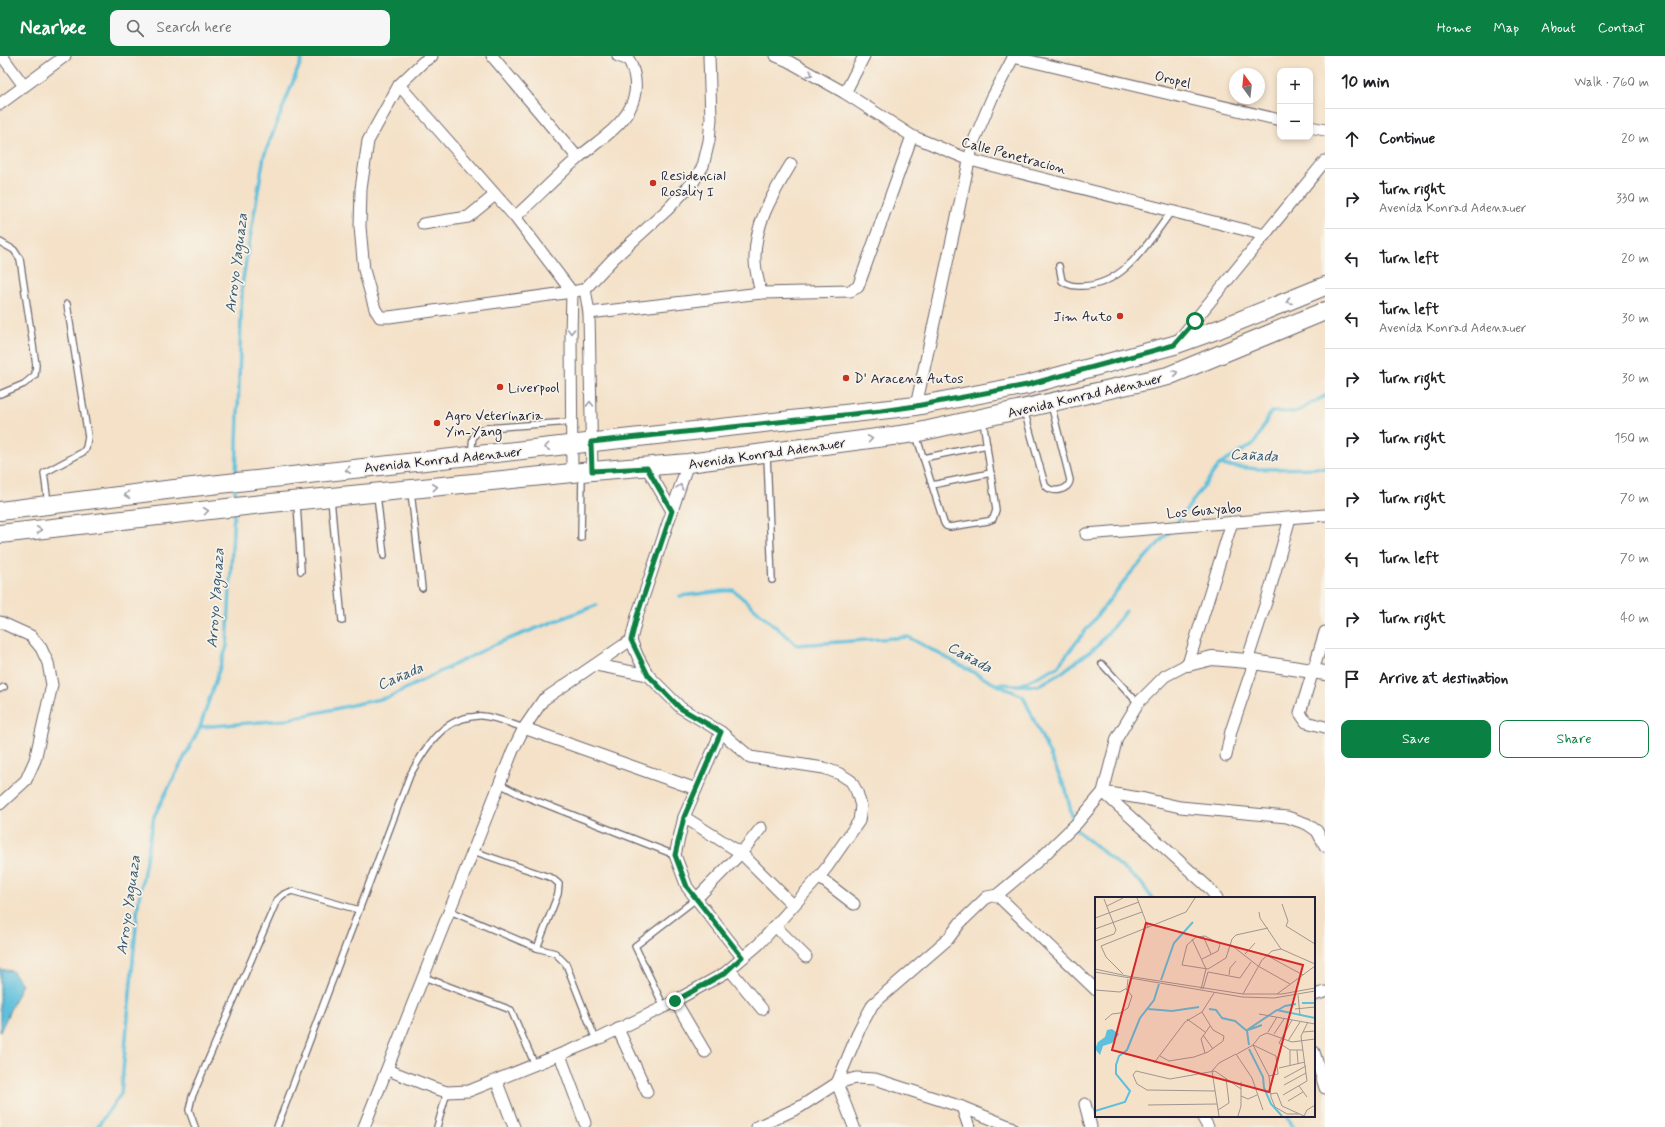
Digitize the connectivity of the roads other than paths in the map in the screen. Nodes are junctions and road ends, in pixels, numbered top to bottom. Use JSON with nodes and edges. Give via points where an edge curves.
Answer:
{"nodes":[{"id":1,"x":2,"y":56,"type":"edge"},
{"id":2,"x":65,"y":56,"type":"edge"},
{"id":3,"x":432,"y":56,"type":"edge"},
{"id":4,"x":492,"y":56,"type":"edge"},
{"id":5,"x":618,"y":56,"type":"edge"},
{"id":6,"x":709,"y":56,"type":"edge"},
{"id":7,"x":776,"y":56,"type":"edge"},
{"id":8,"x":864,"y":56,"type":"edge"},
{"id":9,"x":1014,"y":57,"type":"edge"},
{"id":10,"x":399,"y":85,"type":"junction"},
{"id":11,"x":24,"y":86,"type":"junction"},
{"id":12,"x":845,"y":93,"type":"junction"},
{"id":13,"x":0,"y":104,"type":"edge"},
{"id":14,"x":1277,"y":119,"type":"edge"},
{"id":15,"x":1313,"y":128,"type":"edge"},
{"id":16,"x":1325,"y":130,"type":"edge"},
{"id":17,"x":912,"y":136,"type":"junction"},
{"id":18,"x":578,"y":158,"type":"junction"},
{"id":19,"x":970,"y":160,"type":"junction"},
{"id":20,"x":1325,"y":161,"type":"edge"},
{"id":21,"x":791,"y":164,"type":"dead end"},
{"id":22,"x":495,"y":195,"type":"junction"},
{"id":23,"x":1171,"y":212,"type":"junction"},
{"id":24,"x":515,"y":217,"type":"junction"},
{"id":25,"x":423,"y":224,"type":"dead end"},
{"id":26,"x":1264,"y":235,"type":"junction"},
{"id":27,"x":0,"y":242,"type":"edge"},
{"id":28,"x":1059,"y":266,"type":"dead end"},
{"id":29,"x":1325,"y":286,"type":"edge"},
{"id":30,"x":585,"y":289,"type":"junction"},
{"id":31,"x":572,"y":292,"type":"junction"},
{"id":32,"x":761,"y":293,"type":"junction"},
{"id":33,"x":67,"y":304,"type":"dead end"},
{"id":34,"x":1325,"y":311,"type":"edge"},
{"id":35,"x":589,"y":313,"type":"junction"},
{"id":36,"x":1174,"y":345,"type":"junction"},
{"id":37,"x":0,"y":394,"type":"edge"},
{"id":38,"x":1051,"y":403,"type":"junction"},
{"id":39,"x":916,"y":406,"type":"junction"},
{"id":40,"x":1024,"y":410,"type":"junction"},
{"id":41,"x":983,"y":418,"type":"junction"},
{"id":42,"x":571,"y":422,"type":"junction"},
{"id":43,"x":915,"y":433,"type":"junction"},
{"id":44,"x":591,"y":442,"type":"junction"},
{"id":45,"x":571,"y":445,"type":"junction"},
{"id":46,"x":987,"y":445,"type":"junction"},
{"id":47,"x":767,"y":453,"type":"junction"},
{"id":48,"x":472,"y":456,"type":"junction"},
{"id":49,"x":923,"y":458,"type":"junction"},
{"id":50,"x":688,"y":463,"type":"junction"},
{"id":51,"x":647,"y":468,"type":"junction"},
{"id":52,"x":582,"y":472,"type":"junction"},
{"id":53,"x":991,"y":473,"type":"junction"},
{"id":54,"x":932,"y":485,"type":"junction"},
{"id":55,"x":410,"y":489,"type":"junction"},
{"id":56,"x":377,"y":493,"type":"junction"},
{"id":57,"x":331,"y":497,"type":"junction"},
{"id":58,"x":297,"y":500,"type":"junction"},
{"id":59,"x":48,"y":505,"type":"junction"},
{"id":60,"x":0,"y":511,"type":"edge"},
{"id":61,"x":672,"y":511,"type":"junction"},
{"id":62,"x":1325,"y":515,"type":"edge"},
{"id":63,"x":1290,"y":518,"type":"junction"},
{"id":64,"x":1232,"y":522,"type":"junction"},
{"id":65,"x":0,"y":534,"type":"edge"},
{"id":66,"x":1086,"y":534,"type":"dead end"},
{"id":67,"x":581,"y":538,"type":"dead end"},
{"id":68,"x":384,"y":556,"type":"dead end"},
{"id":69,"x":301,"y":571,"type":"dead end"},
{"id":70,"x":772,"y":580,"type":"dead end"},
{"id":71,"x":422,"y":588,"type":"dead end"},
{"id":72,"x":342,"y":621,"type":"dead end"},
{"id":73,"x":0,"y":622,"type":"edge"},
{"id":74,"x":1325,"y":632,"type":"edge"},
{"id":75,"x":631,"y":640,"type":"junction"},
{"id":76,"x":1251,"y":662,"type":"junction"},
{"id":77,"x":1102,"y":664,"type":"dead end"},
{"id":78,"x":1188,"y":664,"type":"junction"},
{"id":79,"x":596,"y":665,"type":"junction"},
{"id":80,"x":1319,"y":672,"type":"edge"},
{"id":81,"x":648,"y":675,"type":"junction"},
{"id":82,"x":1138,"y":703,"type":"junction"},
{"id":83,"x":1325,"y":727,"type":"edge"},
{"id":84,"x":524,"y":728,"type":"junction"},
{"id":85,"x":721,"y":732,"type":"junction"},
{"id":86,"x":1226,"y":756,"type":"dead end"},
{"id":87,"x":500,"y":784,"type":"junction"},
{"id":88,"x":696,"y":789,"type":"junction"},
{"id":89,"x":1103,"y":792,"type":"junction"},
{"id":90,"x":0,"y":804,"type":"edge"},
{"id":91,"x":684,"y":817,"type":"junction"},
{"id":92,"x":761,"y":828,"type":"dead end"},
{"id":93,"x":1325,"y":846,"type":"edge"},
{"id":94,"x":473,"y":850,"type":"junction"},
{"id":95,"x":741,"y":853,"type":"junction"},
{"id":96,"x":675,"y":855,"type":"junction"},
{"id":97,"x":819,"y":877,"type":"junction"},
{"id":98,"x":997,"y":895,"type":"junction"},
{"id":99,"x":1216,"y":897,"type":"edge"},
{"id":100,"x":696,"y":899,"type":"junction"},
{"id":101,"x":854,"y":904,"type":"dead end"},
{"id":102,"x":793,"y":905,"type":"junction"},
{"id":103,"x":359,"y":910,"type":"junction"},
{"id":104,"x":450,"y":911,"type":"junction"},
{"id":105,"x":775,"y":926,"type":"junction"},
{"id":106,"x":537,"y":948,"type":"junction"},
{"id":107,"x":742,"y":957,"type":"junction"},
{"id":108,"x":806,"y":957,"type":"dead end"},
{"id":109,"x":730,"y":970,"type":"junction"},
{"id":110,"x":424,"y":977,"type":"junction"},
{"id":111,"x":1095,"y":989,"type":"edge"},
{"id":112,"x":1325,"y":992,"type":"edge"},
{"id":113,"x":1315,"y":995,"type":"edge"},
{"id":114,"x":675,"y":1001,"type":"junction"},
{"id":115,"x":664,"y":1007,"type":"junction"},
{"id":116,"x":762,"y":1009,"type":"dead end"},
{"id":117,"x":618,"y":1029,"type":"junction"},
{"id":118,"x":596,"y":1040,"type":"junction"},
{"id":119,"x":705,"y":1052,"type":"dead end"},
{"id":120,"x":560,"y":1055,"type":"junction"},
{"id":121,"x":1315,"y":1055,"type":"edge"},
{"id":122,"x":535,"y":1065,"type":"junction"},
{"id":123,"x":388,"y":1070,"type":"junction"},
{"id":124,"x":496,"y":1080,"type":"junction"},
{"id":125,"x":837,"y":1083,"type":"junction"},
{"id":126,"x":1325,"y":1088,"type":"edge"},
{"id":127,"x":447,"y":1092,"type":"junction"},
{"id":128,"x":647,"y":1092,"type":"dead end"},
{"id":129,"x":1085,"y":1104,"type":"dead end"},
{"id":130,"x":962,"y":1107,"type":"junction"},
{"id":131,"x":1203,"y":1117,"type":"edge"},
{"id":132,"x":586,"y":1123,"type":"dead end"},
{"id":133,"x":195,"y":1127,"type":"edge"},
{"id":134,"x":277,"y":1127,"type":"edge"},
{"id":135,"x":364,"y":1127,"type":"edge"},
{"id":136,"x":437,"y":1127,"type":"edge"},
{"id":137,"x":514,"y":1127,"type":"edge"},
{"id":138,"x":757,"y":1127,"type":"edge"},
{"id":139,"x":854,"y":1127,"type":"edge"},
{"id":140,"x":970,"y":1127,"type":"edge"},
{"id":141,"x":1011,"y":1127,"type":"edge"},
{"id":142,"x":1091,"y":1127,"type":"edge"},
{"id":143,"x":1208,"y":1127,"type":"edge"}],
"edges":[{"from":1,"to":11,"type":"street"},
{"from":2,"to":11,"type":"street"},
{"from":3,"to":10,"type":"street"},
{"from":4,"to":18,"type":"street"},
{"from":5,"to":18,"type":"street","via":[[629,60],[634,70],[635,97],[623,121]]},
{"from":6,"to":30,"type":"street","via":[[711,119],[703,166],[694,181],[667,210],[613,259]]},
{"from":7,"to":12,"type":"street","name":"Calle Penetracion","one_way":true},
{"from":8,"to":12,"type":"street"},
{"from":9,"to":14,"type":"street","name":"Oropel"},
{"from":9,"to":19,"type":"street","via":[[992,98],[973,143]]},
{"from":10,"to":22,"type":"street"},
{"from":10,"to":31,"type":"street","via":[[368,140],[361,189],[360,227],[364,270],[375,309],[380,317]]},
{"from":11,"to":13,"type":"street"},
{"from":12,"to":17,"type":"street","name":"Calle Penetracion"},
{"from":15,"to":16,"type":"street"},
{"from":17,"to":19,"type":"street","name":"Calle Penetracion"},
{"from":17,"to":32,"type":"street","via":[[858,287],[850,291]]},
{"from":18,"to":24,"type":"street"},
{"from":19,"to":23,"type":"street","name":"Calle Penetracion"},
{"from":19,"to":39,"type":"street"},
{"from":20,"to":26,"type":"street"},
{"from":21,"to":32,"type":"street","via":[[770,198],[758,229],[754,261]]},
{"from":22,"to":24,"type":"street"},
{"from":22,"to":25,"type":"street","via":[[468,217]]},
{"from":23,"to":26,"type":"street","name":"Calle Penetracion"},
{"from":23,"to":28,"type":"lane","via":[[1134,260],[1108,280],[1086,286],[1072,286],[1062,281]]},
{"from":24,"to":31,"type":"street"},
{"from":26,"to":36,"type":"street"},
{"from":27,"to":37,"type":"lane","via":[[14,250],[20,259],[36,365],[35,375],[24,384]]},
{"from":29,"to":36,"type":"main road","name":"Avenida Konrad Adenauer","one_way":true},
{"from":30,"to":31,"type":"street"},
{"from":30,"to":35,"type":"street"},
{"from":31,"to":42,"type":"street","one_way":true},
{"from":32,"to":35,"type":"street"},
{"from":33,"to":59,"type":"lane","via":[[88,437],[83,452],[44,473]]},
{"from":38,"to":34,"type":"main road","name":"Avenida Konrad Adenauer","one_way":true,"via":[[1168,376]]},
{"from":44,"to":35,"type":"street","one_way":true},
{"from":36,"to":39,"type":"main road","name":"Avenida Konrad Adenauer","via":[[1027,385]]},
{"from":38,"to":40,"type":"main road","name":"Avenida Konrad Adenauer"},
{"from":38,"to":40,"type":"lane","via":[[1070,480],[1066,488],[1053,490],[1045,485]]},
{"from":39,"to":44,"type":"main road","name":"Avenida Konrad Adenauer"},
{"from":40,"to":41,"type":"main road","name":"Avenida Konrad Adenauer"},
{"from":41,"to":43,"type":"main road","name":"Avenida Konrad Adenauer"},
{"from":41,"to":46,"type":"lane"},
{"from":42,"to":45,"type":"street"},
{"from":42,"to":48,"type":"lane","via":[[486,428],[476,432],[472,438]]},
{"from":47,"to":43,"type":"main road","name":"Avenida Konrad Adenauer","one_way":true},
{"from":43,"to":49,"type":"lane"},
{"from":44,"to":45,"type":"main road","name":"Avenida Konrad Adenauer"},
{"from":44,"to":52,"type":"street"},
{"from":45,"to":48,"type":"main road","name":"Avenida Konrad Adenauer","one_way":true},
{"from":45,"to":52,"type":"street"},
{"from":46,"to":49,"type":"lane"},
{"from":46,"to":53,"type":"lane"},
{"from":47,"to":50,"type":"main road","name":"Avenida Konrad Adenauer"},
{"from":47,"to":70,"type":"lane"},
{"from":48,"to":59,"type":"main road","name":"Avenida Konrad Adenauer","one_way":true},
{"from":49,"to":54,"type":"lane"},
{"from":50,"to":51,"type":"main road","name":"Avenida Konrad Adenauer"},
{"from":61,"to":50,"type":"street","one_way":true},
{"from":51,"to":52,"type":"main road","name":"Avenida Konrad Adenauer"},
{"from":51,"to":61,"type":"street"},
{"from":55,"to":52,"type":"main road","name":"Avenida Konrad Adenauer","one_way":true},
{"from":52,"to":67,"type":"lane"},
{"from":53,"to":54,"type":"lane"},
{"from":53,"to":54,"type":"lane","via":[[996,510],[993,519],[950,528],[946,526]]},
{"from":55,"to":56,"type":"main road","name":"Avenida Konrad Adenauer"},
{"from":55,"to":71,"type":"lane"},
{"from":56,"to":57,"type":"main road","name":"Avenida Konrad Adenauer"},
{"from":56,"to":68,"type":"lane"},
{"from":57,"to":58,"type":"main road","name":"Avenida Konrad Adenauer"},
{"from":57,"to":72,"type":"lane"},
{"from":65,"to":58,"type":"main road","name":"Avenida Konrad Adenauer","one_way":true},
{"from":58,"to":69,"type":"lane"},
{"from":59,"to":60,"type":"main road","name":"Avenida Konrad Adenauer"},
{"from":61,"to":75,"type":"street"},
{"from":62,"to":63,"type":"street","name":"Los Guayabo"},
{"from":63,"to":64,"type":"street","name":"Los Guayabo"},
{"from":63,"to":76,"type":"street"},
{"from":64,"to":66,"type":"street","name":"Los Guayabo"},
{"from":64,"to":78,"type":"street"},
{"from":73,"to":90,"type":"street","via":[[31,636],[41,648],[48,663],[52,685],[35,760],[26,780]]},
{"from":74,"to":80,"type":"street"},
{"from":75,"to":79,"type":"street"},
{"from":75,"to":81,"type":"street"},
{"from":76,"to":78,"type":"street","via":[[1212,658]]},
{"from":76,"to":80,"type":"street"},
{"from":76,"to":86,"type":"street"},
{"from":77,"to":82,"type":"lane"},
{"from":78,"to":82,"type":"street","via":[[1165,676]]},
{"from":79,"to":81,"type":"street"},
{"from":79,"to":84,"type":"street","via":[[543,700]]},
{"from":80,"to":83,"type":"street","via":[[1300,713],[1306,722]]},
{"from":81,"to":85,"type":"street","via":[[680,708]]},
{"from":82,"to":89,"type":"street","via":[[1117,738]]},
{"from":84,"to":87,"type":"street"},
{"from":84,"to":88,"type":"street"},
{"from":84,"to":103,"type":"lane","via":[[482,716],[464,718],[434,738],[410,775]]},
{"from":85,"to":88,"type":"street"},
{"from":85,"to":97,"type":"street","via":[[750,757],[824,768],[851,781],[861,806],[859,820]]},
{"from":87,"to":94,"type":"street"},
{"from":87,"to":96,"type":"lane","via":[[519,794]]},
{"from":88,"to":91,"type":"street"},
{"from":89,"to":93,"type":"street","via":[[1180,807],[1287,818],[1307,824],[1318,831]]},
{"from":89,"to":98,"type":"street","via":[[1077,824]]},
{"from":89,"to":99,"type":"street"},
{"from":91,"to":95,"type":"street"},
{"from":91,"to":96,"type":"street"},
{"from":92,"to":95,"type":"street"},
{"from":94,"to":104,"type":"street"},
{"from":94,"to":106,"type":"lane","via":[[552,878],[559,884],[558,894]]},
{"from":95,"to":100,"type":"street"},
{"from":95,"to":102,"type":"street"},
{"from":96,"to":100,"type":"street","via":[[687,887]]},
{"from":97,"to":101,"type":"street"},
{"from":97,"to":102,"type":"street"},
{"from":98,"to":111,"type":"street"},
{"from":98,"to":125,"type":"street","via":[[987,897],[960,923],[948,939],[873,1004]]},
{"from":100,"to":107,"type":"street"},
{"from":100,"to":115,"type":"lane","via":[[635,946]]},
{"from":102,"to":105,"type":"street"},
{"from":103,"to":133,"type":"lane","via":[[292,891],[277,900],[192,1097],[189,1110]]},
{"from":103,"to":134,"type":"lane"},
{"from":104,"to":106,"type":"lane"},
{"from":104,"to":110,"type":"street"},
{"from":105,"to":107,"type":"street","via":[[759,944]]},
{"from":105,"to":108,"type":"street"},
{"from":106,"to":118,"type":"lane","via":[[554,953],[566,964]]},
{"from":107,"to":109,"type":"street"},
{"from":109,"to":114,"type":"street"},
{"from":109,"to":116,"type":"street"},
{"from":110,"to":122,"type":"lane","via":[[511,1010]]},
{"from":110,"to":123,"type":"street"},
{"from":112,"to":113,"type":"street"},
{"from":114,"to":115,"type":"street"},
{"from":114,"to":119,"type":"street"},
{"from":115,"to":117,"type":"street"},
{"from":117,"to":118,"type":"street"},
{"from":117,"to":128,"type":"street"},
{"from":118,"to":120,"type":"street"},
{"from":120,"to":122,"type":"street"},
{"from":120,"to":132,"type":"street"},
{"from":121,"to":126,"type":"street"},
{"from":122,"to":124,"type":"street"},
{"from":123,"to":127,"type":"street"},
{"from":123,"to":135,"type":"street"},
{"from":124,"to":127,"type":"street","via":[[469,1090]]},
{"from":124,"to":137,"type":"street"},
{"from":125,"to":130,"type":"street","via":[[856,1078],[875,1079]]},
{"from":125,"to":138,"type":"street","via":[[800,1107]]},
{"from":125,"to":139,"type":"street"},
{"from":127,"to":136,"type":"lane"},
{"from":129,"to":142,"type":"street"},
{"from":130,"to":140,"type":"street"},
{"from":130,"to":141,"type":"street"},
{"from":131,"to":143,"type":"street"}]}
